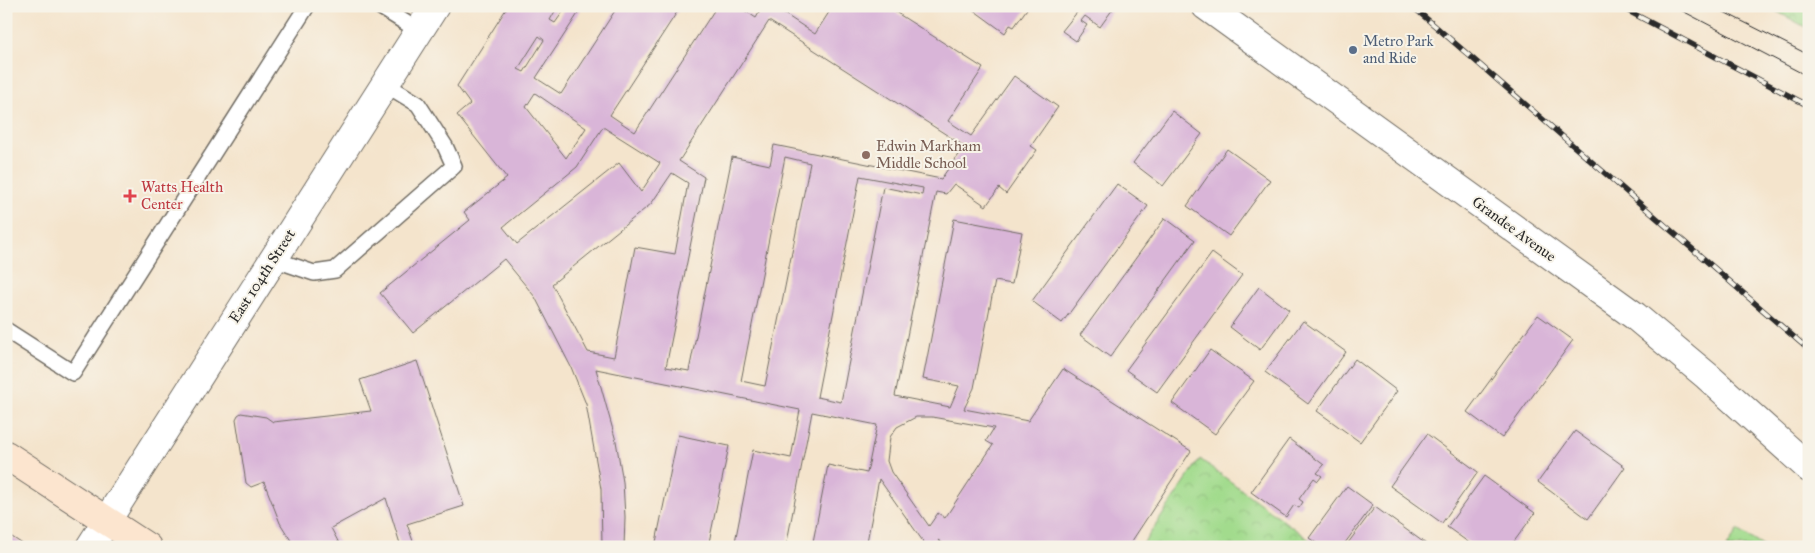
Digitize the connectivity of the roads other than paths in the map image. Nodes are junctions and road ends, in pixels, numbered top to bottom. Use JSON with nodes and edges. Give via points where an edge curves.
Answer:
{"nodes":[{"id":1,"x":307,"y":6,"type":"edge"},
{"id":2,"x":379,"y":6,"type":"edge"},
{"id":3,"x":435,"y":6,"type":"edge"},
{"id":4,"x":1206,"y":6,"type":"edge"},
{"id":5,"x":419,"y":31,"type":"junction"},
{"id":6,"x":385,"y":84,"type":"junction"},
{"id":7,"x":273,"y":259,"type":"junction"},
{"id":8,"x":6,"y":330,"type":"edge"},
{"id":9,"x":6,"y":455,"type":"edge"},
{"id":10,"x":1809,"y":468,"type":"edge"},
{"id":11,"x":106,"y":520,"type":"junction"},
{"id":12,"x":90,"y":547,"type":"edge"},
{"id":13,"x":147,"y":547,"type":"edge"}],
"edges":[{"from":1,"to":8,"type":"lane","via":[[73,373]]},
{"from":2,"to":5,"type":"lane"},
{"from":3,"to":5,"type":"street","name":"East 104th Street"},
{"from":4,"to":10,"type":"street","name":"Grandee Avenue","via":[[1635,316]]},
{"from":5,"to":6,"type":"street","name":"East 104th Street"},
{"from":6,"to":7,"type":"street","name":"East 104th Street"},
{"from":6,"to":7,"type":"lane","via":[[418,104],[454,166],[335,270],[314,273]]},
{"from":7,"to":11,"type":"street","name":"East 104th Street"},
{"from":9,"to":11,"type":"main road"},
{"from":11,"to":12,"type":"street","name":"East 104th Street"},
{"from":11,"to":13,"type":"main road"}]}
